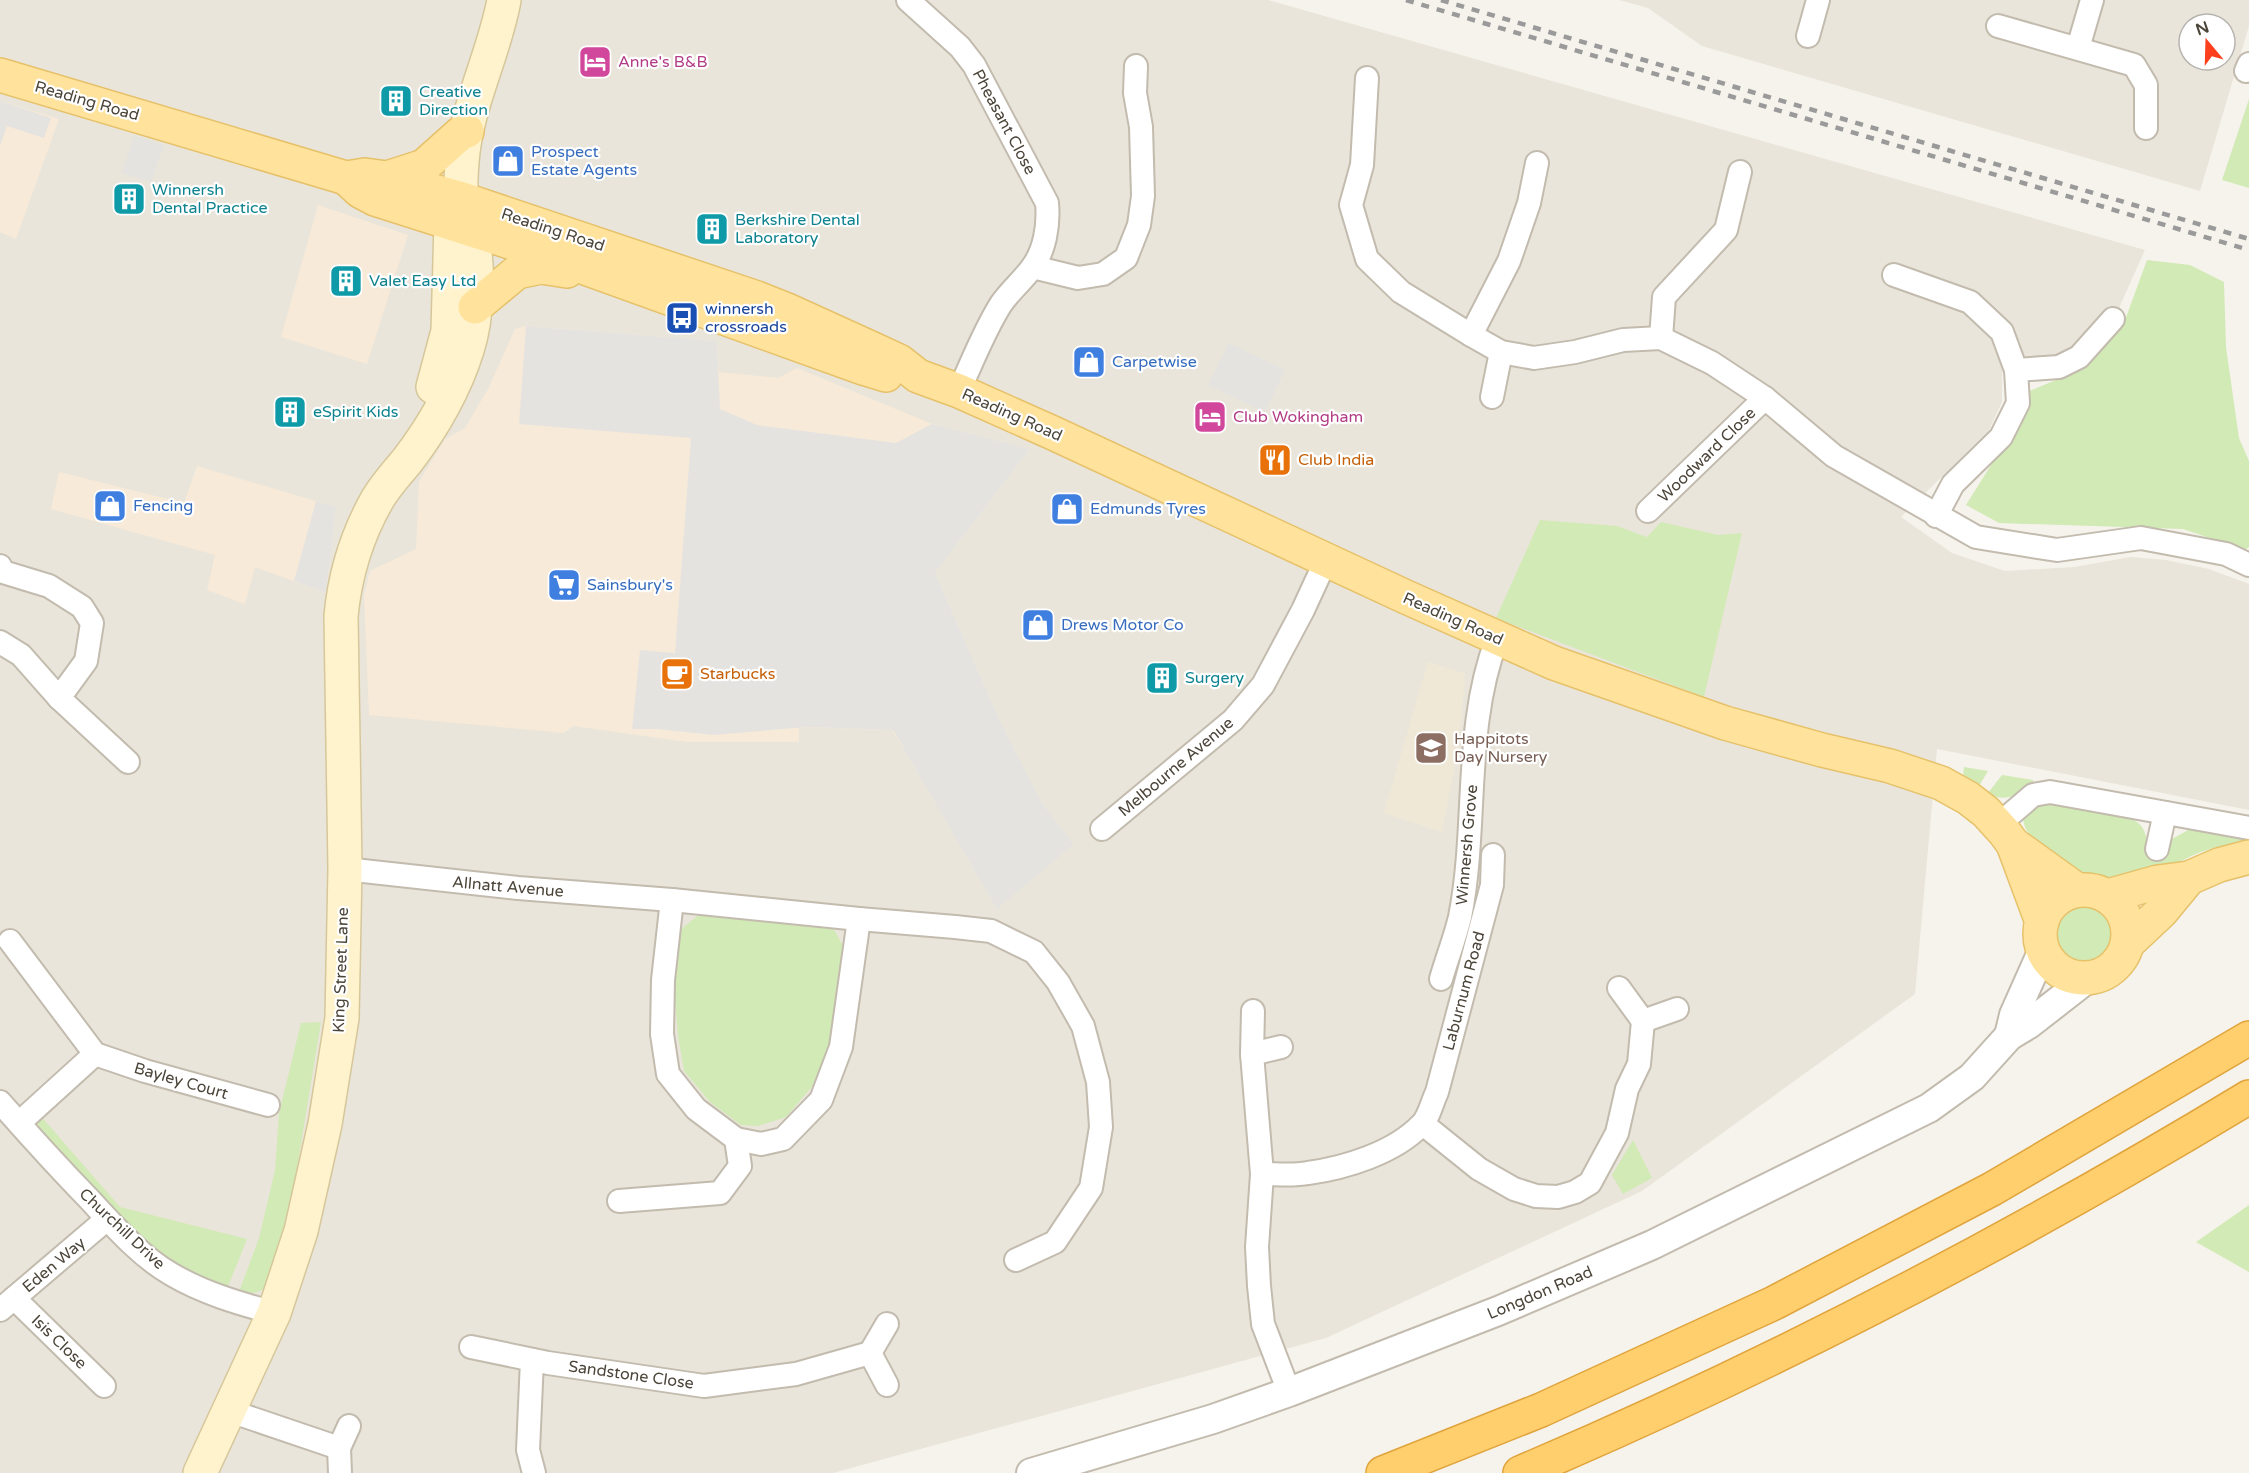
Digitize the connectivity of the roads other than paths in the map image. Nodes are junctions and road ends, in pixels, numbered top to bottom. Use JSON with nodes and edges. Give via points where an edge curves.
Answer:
{"nodes":[{"id":1,"x":504,"y":0,"type":"edge"},
{"id":2,"x":908,"y":0,"type":"edge"},
{"id":3,"x":1818,"y":0,"type":"edge"},
{"id":4,"x":2092,"y":0,"type":"edge"},
{"id":5,"x":1998,"y":26,"type":"dead end"},
{"id":6,"x":1808,"y":36,"type":"dead end"},
{"id":7,"x":2078,"y":48,"type":"junction"},
{"id":8,"x":1136,"y":66,"type":"dead end"},
{"id":9,"x":0,"y":75,"type":"edge"},
{"id":10,"x":1367,"y":78,"type":"dead end"},
{"id":11,"x":2146,"y":128,"type":"dead end"},
{"id":12,"x":467,"y":131,"type":"junction"},
{"id":13,"x":1537,"y":162,"type":"dead end"},
{"id":14,"x":1740,"y":172,"type":"dead end"},
{"id":15,"x":346,"y":178,"type":"junction"},
{"id":16,"x":387,"y":178,"type":"junction"},
{"id":17,"x":462,"y":218,"type":"junction"},
{"id":18,"x":1033,"y":267,"type":"junction"},
{"id":19,"x":595,"y":272,"type":"junction"},
{"id":20,"x":1894,"y":275,"type":"dead end"},
{"id":21,"x":475,"y":307,"type":"junction"},
{"id":22,"x":2113,"y":319,"type":"dead end"},
{"id":23,"x":1471,"y":335,"type":"junction"},
{"id":24,"x":1661,"y":338,"type":"junction"},
{"id":25,"x":1501,"y":352,"type":"junction"},
{"id":26,"x":2016,"y":370,"type":"junction"},
{"id":27,"x":918,"y":376,"type":"junction"},
{"id":28,"x":959,"y":391,"type":"junction"},
{"id":29,"x":1492,"y":397,"type":"dead end"},
{"id":30,"x":1765,"y":398,"type":"junction"},
{"id":31,"x":407,"y":460,"type":"junction"},
{"id":32,"x":1648,"y":511,"type":"dead end"},
{"id":33,"x":1936,"y":516,"type":"junction"},
{"id":34,"x":2249,"y":565,"type":"edge"},
{"id":35,"x":1321,"y":568,"type":"junction"},
{"id":36,"x":1,"y":571,"type":"edge"},
{"id":37,"x":1497,"y":639,"type":"junction"},
{"id":38,"x":0,"y":642,"type":"edge"},
{"id":39,"x":59,"y":698,"type":"junction"},
{"id":40,"x":128,"y":762,"type":"dead end"},
{"id":41,"x":2165,"y":813,"type":"junction"},
{"id":42,"x":2249,"y":828,"type":"edge"},
{"id":43,"x":1102,"y":829,"type":"dead end"},
{"id":44,"x":2006,"y":835,"type":"junction"},
{"id":45,"x":2157,"y":849,"type":"dead end"},
{"id":46,"x":1493,"y":855,"type":"dead end"},
{"id":47,"x":2249,"y":857,"type":"edge"},
{"id":48,"x":345,"y":869,"type":"junction"},
{"id":49,"x":2189,"y":878,"type":"junction"},
{"id":50,"x":2077,"y":890,"type":"junction"},
{"id":51,"x":2108,"y":896,"type":"junction"},
{"id":52,"x":672,"y":900,"type":"junction"},
{"id":53,"x":859,"y":919,"type":"junction"},
{"id":54,"x":2042,"y":936,"type":"junction"},
{"id":55,"x":10,"y":941,"type":"dead end"},
{"id":56,"x":2128,"y":943,"type":"junction"},
{"id":57,"x":2088,"y":978,"type":"junction"},
{"id":58,"x":1441,"y":979,"type":"dead end"},
{"id":59,"x":1619,"y":988,"type":"dead end"},
{"id":60,"x":1677,"y":1009,"type":"dead end"},
{"id":61,"x":1253,"y":1011,"type":"dead end"},
{"id":62,"x":1643,"y":1021,"type":"junction"},
{"id":63,"x":2009,"y":1036,"type":"junction"},
{"id":64,"x":2249,"y":1038,"type":"edge"},
{"id":65,"x":1281,"y":1047,"type":"dead end"},
{"id":66,"x":94,"y":1054,"type":"junction"},
{"id":67,"x":1252,"y":1054,"type":"junction"},
{"id":68,"x":2249,"y":1097,"type":"edge"},
{"id":69,"x":0,"y":1102,"type":"edge"},
{"id":70,"x":268,"y":1105,"type":"dead end"},
{"id":71,"x":19,"y":1123,"type":"junction"},
{"id":72,"x":1423,"y":1124,"type":"junction"},
{"id":73,"x":736,"y":1139,"type":"junction"},
{"id":74,"x":1262,"y":1174,"type":"junction"},
{"id":75,"x":619,"y":1201,"type":"dead end"},
{"id":76,"x":107,"y":1220,"type":"junction"},
{"id":77,"x":1016,"y":1260,"type":"dead end"},
{"id":78,"x":7,"y":1304,"type":"edge"},
{"id":79,"x":274,"y":1313,"type":"junction"},
{"id":80,"x":887,"y":1324,"type":"dead end"},
{"id":81,"x":471,"y":1347,"type":"dead end"},
{"id":82,"x":870,"y":1353,"type":"junction"},
{"id":83,"x":532,"y":1360,"type":"junction"},
{"id":84,"x":887,"y":1385,"type":"dead end"},
{"id":85,"x":105,"y":1389,"type":"dead end"},
{"id":86,"x":1289,"y":1392,"type":"junction"},
{"id":87,"x":230,"y":1411,"type":"junction"},
{"id":88,"x":350,"y":1426,"type":"dead end"},
{"id":89,"x":339,"y":1448,"type":"junction"},
{"id":90,"x":200,"y":1473,"type":"edge"},
{"id":91,"x":340,"y":1473,"type":"edge"},
{"id":92,"x":534,"y":1473,"type":"edge"},
{"id":93,"x":1031,"y":1473,"type":"edge"},
{"id":94,"x":1383,"y":1473,"type":"edge"},
{"id":95,"x":1520,"y":1473,"type":"edge"}],
"edges":[{"from":1,"to":12,"type":"main road"},
{"from":2,"to":18,"type":"street","name":"Pheasant Close","via":[[960,47],[974,65],[1047,203],[1044,242]]},
{"from":3,"to":6,"type":"street"},
{"from":4,"to":7,"type":"street"},
{"from":5,"to":7,"type":"street"},
{"from":7,"to":11,"type":"street","via":[[2134,65],[2146,85]]},
{"from":8,"to":18,"type":"street","via":[[1143,196],[1139,225],[1126,258],[1103,274],[1078,278]]},
{"from":9,"to":15,"type":"main road","name":"Reading Road"},
{"from":10,"to":23,"type":"street","name":"Woodward Close","via":[[1362,165],[1351,205],[1367,260],[1401,292]]},
{"from":12,"to":16,"type":"main road","via":[[424,166]]},
{"from":12,"to":17,"type":"main road","via":[[462,159]]},
{"from":13,"to":23,"type":"street","via":[[1529,202],[1509,261]]},
{"from":14,"to":24,"type":"street","via":[[1726,230],[1664,297]]},
{"from":15,"to":16,"type":"main road","name":"Reading Road"},
{"from":15,"to":17,"type":"main road","name":"Reading Road","via":[[375,200]]},
{"from":16,"to":17,"type":"main road","name":"Reading Road"},
{"from":17,"to":19,"type":"main road","name":"Reading Road","via":[[518,245]]},
{"from":17,"to":21,"type":"main road","name":"King Street Lane","via":[[476,259]]},
{"from":17,"to":27,"type":"main road","name":"Reading Road","via":[[787,310],[899,361]]},
{"from":17,"to":31,"type":"main road","name":"King Street Lane","via":[[448,331]]},
{"from":18,"to":28,"type":"street","name":"Pheasant Close","via":[[1001,304]]},
{"from":19,"to":21,"type":"main road","via":[[525,269],[508,277]]},
{"from":19,"to":27,"type":"main road","name":"Reading Road","via":[[863,368],[890,376]]},
{"from":20,"to":26,"type":"street","via":[[1970,302],[2002,332]]},
{"from":21,"to":31,"type":"main road","name":"King Street Lane","via":[[472,334],[458,376],[438,416]]},
{"from":22,"to":26,"type":"street","via":[[2079,357],[2059,367]]},
{"from":23,"to":25,"type":"street","name":"Woodward Close"},
{"from":24,"to":25,"type":"street","name":"Woodward Close","via":[[1623,340],[1534,358]]},
{"from":24,"to":30,"type":"street","name":"Woodward Close","via":[[1712,363]]},
{"from":25,"to":29,"type":"street"},
{"from":26,"to":33,"type":"street","via":[[2018,403],[2001,438],[1953,484]]},
{"from":27,"to":28,"type":"main road","name":"Reading Road"},
{"from":28,"to":35,"type":"main road","name":"Reading Road"},
{"from":30,"to":32,"type":"street","name":"Woodward Close"},
{"from":30,"to":33,"type":"street","name":"Woodward Close","via":[[1834,456]]},
{"from":31,"to":48,"type":"main road","name":"King Street Lane","via":[[382,493],[360,533],[343,588]]},
{"from":33,"to":34,"type":"street","name":"Woodward Close","via":[[1976,537],[2057,550],[2141,538],[2226,554]]},
{"from":35,"to":37,"type":"main road","name":"Reading Road"},
{"from":35,"to":43,"type":"street","name":"Melbourne Avenue","via":[[1263,685],[1233,720]]},
{"from":36,"to":39,"type":"street","via":[[49,586],[82,607],[92,623],[86,662]]},
{"from":37,"to":44,"type":"main road","name":"Reading Road","via":[[1696,714],[1941,783],[1968,798]]},
{"from":37,"to":58,"type":"street","name":"Winnersh Grove","via":[[1483,684],[1476,735],[1460,918]]},
{"from":38,"to":39,"type":"street","via":[[21,656]]},
{"from":39,"to":40,"type":"street"},
{"from":41,"to":42,"type":"street"},
{"from":41,"to":44,"type":"street","via":[[2042,792],[2024,801]]},
{"from":41,"to":45,"type":"street"},
{"from":44,"to":50,"type":"main road","name":"Reading Road"},
{"from":44,"to":54,"type":"main road","name":"Reading Road"},
{"from":46,"to":72,"type":"street","name":"Laburnum Road","via":[[1492,885],[1437,1092]]},
{"from":47,"to":49,"type":"main road"},
{"from":48,"to":52,"type":"street","name":"Allnatt Avenue"},
{"from":48,"to":79,"type":"main road","name":"King Street Lane","via":[[342,1018],[325,1124],[301,1231]]},
{"from":49,"to":51,"type":"main road"},
{"from":49,"to":56,"type":"main road"},
{"from":50,"to":51,"type":"main road"},
{"from":50,"to":54,"type":"main road","via":[[2054,901]]},
{"from":51,"to":56,"type":"main road","via":[[2125,916]]},
{"from":52,"to":53,"type":"street","name":"Allnatt Avenue"},
{"from":52,"to":73,"type":"street","via":[[663,980],[662,1034],[669,1074],[696,1109]]},
{"from":53,"to":73,"type":"street","via":[[842,1047],[821,1100],[783,1139],[760,1144]]},
{"from":53,"to":77,"type":"street","name":"Allnatt Avenue","via":[[992,932],[1034,952],[1058,982],[1083,1026],[1098,1082],[1101,1127],[1091,1188],[1058,1247]]},
{"from":54,"to":57,"type":"main road","via":[[2049,961],[2061,972]]},
{"from":54,"to":63,"type":"street","name":"Longdon Road"},
{"from":55,"to":66,"type":"street"},
{"from":56,"to":57,"type":"main road","via":[[2116,965],[2100,976]]},
{"from":57,"to":63,"type":"street","name":"Longdon Road"},
{"from":59,"to":62,"type":"street"},
{"from":60,"to":62,"type":"street"},
{"from":61,"to":67,"type":"street"},
{"from":62,"to":72,"type":"street","via":[[1639,1064],[1627,1089],[1617,1133],[1590,1183],[1575,1192],[1547,1197],[1514,1189],[1479,1169]]},
{"from":63,"to":86,"type":"street","name":"Longdon Road","via":[[1972,1077],[1906,1120],[1652,1245],[1399,1351]]},
{"from":64,"to":94,"type":"highway","via":[[1992,1189],[1774,1303],[1540,1410]]},
{"from":65,"to":67,"type":"street"},
{"from":66,"to":70,"type":"street","name":"Bayley Court"},
{"from":66,"to":71,"type":"street"},
{"from":67,"to":74,"type":"street"},
{"from":68,"to":95,"type":"highway","via":[[2068,1204],[1845,1323],[1621,1430]]},
{"from":69,"to":71,"type":"street","name":"Churchill Drive"},
{"from":71,"to":76,"type":"street","name":"Churchill Drive"},
{"from":72,"to":74,"type":"street","name":"Laburnum Road","via":[[1403,1140],[1359,1161],[1308,1174]]},
{"from":73,"to":75,"type":"street","via":[[740,1166],[720,1193]]},
{"from":74,"to":86,"type":"street","via":[[1257,1247],[1263,1324]]},
{"from":76,"to":78,"type":"street","name":"Eden Way"},
{"from":76,"to":79,"type":"street","name":"Churchill Drive","via":[[170,1274],[214,1294]]},
{"from":78,"to":85,"type":"street","name":"Isis Close"},
{"from":79,"to":87,"type":"main road","name":"King Street Lane"},
{"from":80,"to":82,"type":"street"},
{"from":81,"to":83,"type":"street","name":"Sandstone Close"},
{"from":82,"to":83,"type":"street","name":"Sandstone Close","via":[[796,1374],[704,1386]]},
{"from":82,"to":84,"type":"street"},
{"from":83,"to":92,"type":"street","via":[[528,1450]]},
{"from":86,"to":93,"type":"street","name":"Longdon Road"},
{"from":87,"to":89,"type":"street"},
{"from":87,"to":90,"type":"main road","name":"King Street Lane"},
{"from":88,"to":89,"type":"street"},
{"from":89,"to":91,"type":"street"}]}
